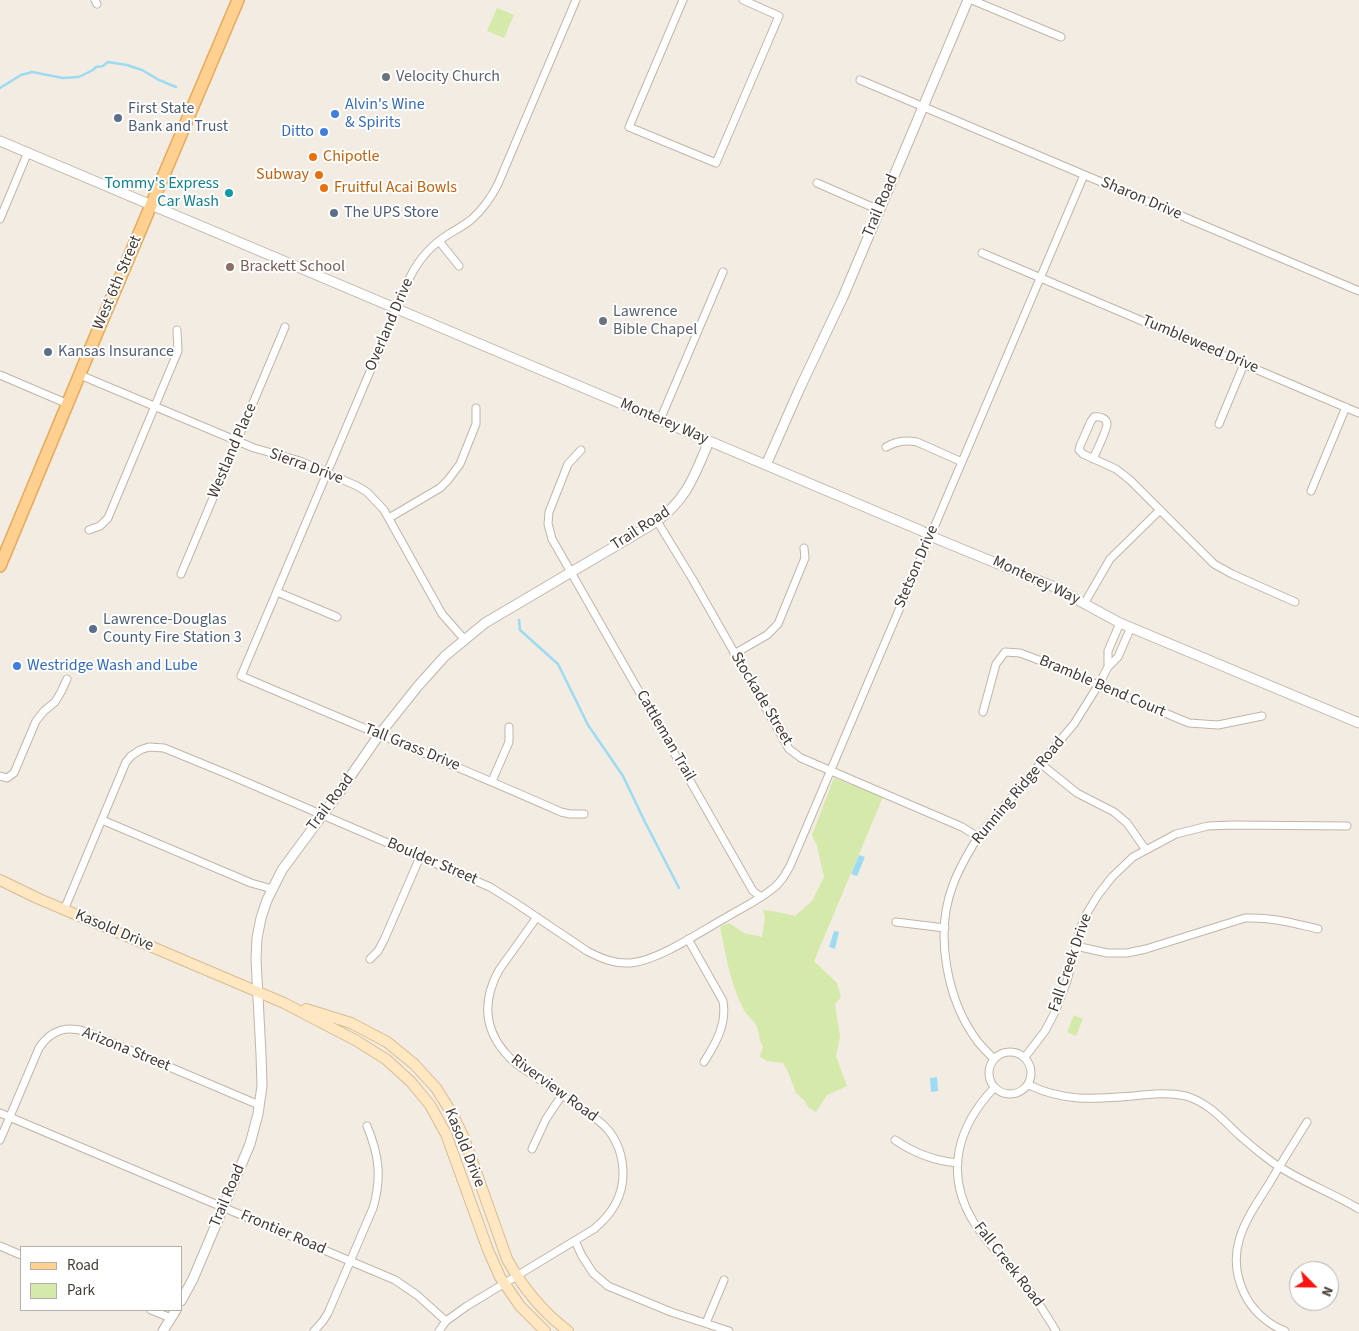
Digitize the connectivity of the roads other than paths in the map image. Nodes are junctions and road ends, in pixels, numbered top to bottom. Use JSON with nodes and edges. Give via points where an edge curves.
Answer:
{"nodes":[{"id":1,"x":238,"y":0,"type":"edge"},
{"id":2,"x":576,"y":0,"type":"edge"},
{"id":3,"x":683,"y":0,"type":"edge"},
{"id":4,"x":743,"y":0,"type":"edge"},
{"id":5,"x":968,"y":0,"type":"edge"},
{"id":6,"x":972,"y":0,"type":"edge"},
{"id":7,"x":1061,"y":37,"type":"dead end"},
{"id":8,"x":860,"y":80,"type":"dead end"},
{"id":9,"x":923,"y":106,"type":"junction"},
{"id":10,"x":0,"y":140,"type":"edge"},
{"id":11,"x":28,"y":152,"type":"junction"},
{"id":12,"x":1084,"y":176,"type":"junction"},
{"id":13,"x":817,"y":183,"type":"dead end"},
{"id":14,"x":151,"y":205,"type":"junction"},
{"id":15,"x":879,"y":210,"type":"junction"},
{"id":16,"x":0,"y":219,"type":"edge"},
{"id":17,"x":438,"y":241,"type":"junction"},
{"id":18,"x":982,"y":253,"type":"dead end"},
{"id":19,"x":459,"y":266,"type":"dead end"},
{"id":20,"x":723,"y":272,"type":"dead end"},
{"id":21,"x":1041,"y":279,"type":"junction"},
{"id":22,"x":1359,"y":291,"type":"edge"},
{"id":23,"x":397,"y":309,"type":"junction"},
{"id":24,"x":285,"y":327,"type":"dead end"},
{"id":25,"x":177,"y":330,"type":"dead end"},
{"id":26,"x":1244,"y":364,"type":"junction"},
{"id":27,"x":0,"y":375,"type":"edge"},
{"id":28,"x":80,"y":375,"type":"junction"},
{"id":29,"x":68,"y":404,"type":"junction"},
{"id":30,"x":155,"y":407,"type":"junction"},
{"id":31,"x":1346,"y":407,"type":"junction"},
{"id":32,"x":476,"y":408,"type":"dead end"},
{"id":33,"x":1359,"y":413,"type":"edge"},
{"id":34,"x":660,"y":420,"type":"junction"},
{"id":35,"x":1219,"y":424,"type":"dead end"},
{"id":36,"x":709,"y":440,"type":"junction"},
{"id":37,"x":237,"y":442,"type":"junction"},
{"id":38,"x":886,"y":447,"type":"dead end"},
{"id":39,"x":581,"y":450,"type":"dead end"},
{"id":40,"x":1093,"y":459,"type":"junction"},
{"id":41,"x":962,"y":462,"type":"junction"},
{"id":42,"x":766,"y":465,"type":"junction"},
{"id":43,"x":327,"y":473,"type":"junction"},
{"id":44,"x":1311,"y":491,"type":"dead end"},
{"id":45,"x":1160,"y":510,"type":"junction"},
{"id":46,"x":389,"y":518,"type":"junction"},
{"id":47,"x":657,"y":521,"type":"junction"},
{"id":48,"x":89,"y":530,"type":"dead end"},
{"id":49,"x":930,"y":536,"type":"junction"},
{"id":50,"x":804,"y":548,"type":"dead end"},
{"id":51,"x":0,"y":566,"type":"edge"},
{"id":52,"x":571,"y":572,"type":"junction"},
{"id":53,"x":181,"y":574,"type":"dead end"},
{"id":54,"x":277,"y":592,"type":"junction"},
{"id":55,"x":1296,"y":602,"type":"dead end"},
{"id":56,"x":1084,"y":604,"type":"junction"},
{"id":57,"x":337,"y":618,"type":"dead end"},
{"id":58,"x":1120,"y":623,"type":"junction"},
{"id":59,"x":1131,"y":627,"type":"junction"},
{"id":60,"x":464,"y":639,"type":"junction"},
{"id":61,"x":734,"y":654,"type":"junction"},
{"id":62,"x":1108,"y":667,"type":"junction"},
{"id":63,"x":241,"y":676,"type":"joint"},
{"id":64,"x":67,"y":679,"type":"dead end"},
{"id":65,"x":1099,"y":684,"type":"junction"},
{"id":66,"x":983,"y":712,"type":"dead end"},
{"id":67,"x":1262,"y":716,"type":"dead end"},
{"id":68,"x":1359,"y":723,"type":"edge"},
{"id":69,"x":508,"y":727,"type":"dead end"},
{"id":70,"x":379,"y":735,"type":"junction"},
{"id":71,"x":1040,"y":764,"type":"junction"},
{"id":72,"x":831,"y":771,"type":"junction"},
{"id":73,"x":0,"y":776,"type":"edge"},
{"id":74,"x":492,"y":781,"type":"junction"},
{"id":75,"x":584,"y":814,"type":"dead end"},
{"id":76,"x":322,"y":815,"type":"junction"},
{"id":77,"x":102,"y":820,"type":"junction"},
{"id":78,"x":1347,"y":826,"type":"dead end"},
{"id":79,"x":978,"y":837,"type":"junction"},
{"id":80,"x":1146,"y":850,"type":"junction"},
{"id":81,"x":420,"y":857,"type":"junction"},
{"id":82,"x":0,"y":880,"type":"edge"},
{"id":83,"x":272,"y":889,"type":"junction"},
{"id":84,"x":761,"y":897,"type":"junction"},
{"id":85,"x":64,"y":910,"type":"junction"},
{"id":86,"x":537,"y":917,"type":"junction"},
{"id":87,"x":896,"y":922,"type":"dead end"},
{"id":88,"x":712,"y":926,"type":"joint"},
{"id":89,"x":945,"y":928,"type":"junction"},
{"id":90,"x":1318,"y":930,"type":"dead end"},
{"id":91,"x":688,"y":939,"type":"junction"},
{"id":92,"x":1076,"y":946,"type":"junction"},
{"id":93,"x":370,"y":959,"type":"dead end"},
{"id":94,"x":258,"y":992,"type":"junction"},
{"id":95,"x":284,"y":1003,"type":"junction"},
{"id":96,"x":1025,"y":1058,"type":"junction"},
{"id":97,"x":994,"y":1059,"type":"junction"},
{"id":98,"x":704,"y":1062,"type":"dead end"},
{"id":99,"x":1029,"y":1085,"type":"junction"},
{"id":100,"x":994,"y":1088,"type":"junction"},
{"id":101,"x":562,"y":1095,"type":"junction"},
{"id":102,"x":259,"y":1105,"type":"junction"},
{"id":103,"x":0,"y":1113,"type":"edge"},
{"id":104,"x":10,"y":1117,"type":"junction"},
{"id":105,"x":1307,"y":1122,"type":"dead end"},
{"id":106,"x":367,"y":1126,"type":"dead end"},
{"id":107,"x":0,"y":1140,"type":"edge"},
{"id":108,"x":894,"y":1140,"type":"dead end"},
{"id":109,"x":532,"y":1149,"type":"dead end"},
{"id":110,"x":958,"y":1163,"type":"junction"},
{"id":111,"x":1279,"y":1167,"type":"junction"},
{"id":112,"x":223,"y":1208,"type":"junction"},
{"id":113,"x":1359,"y":1209,"type":"edge"},
{"id":114,"x":575,"y":1241,"type":"junction"},
{"id":115,"x":0,"y":1246,"type":"edge"},
{"id":116,"x":20,"y":1255,"type":"edge"},
{"id":117,"x":350,"y":1262,"type":"junction"},
{"id":118,"x":516,"y":1276,"type":"junction"},
{"id":119,"x":724,"y":1280,"type":"dead end"},
{"id":120,"x":504,"y":1283,"type":"junction"},
{"id":121,"x":182,"y":1299,"type":"edge"},
{"id":122,"x":154,"y":1311,"type":"edge"},
{"id":123,"x":175,"y":1311,"type":"edge"},
{"id":124,"x":171,"y":1318,"type":"junction"},
{"id":125,"x":446,"y":1322,"type":"junction"},
{"id":126,"x":706,"y":1323,"type":"junction"},
{"id":127,"x":163,"y":1331,"type":"edge"},
{"id":128,"x":314,"y":1331,"type":"edge"},
{"id":129,"x":439,"y":1331,"type":"edge"},
{"id":130,"x":545,"y":1331,"type":"edge"},
{"id":131,"x":568,"y":1331,"type":"edge"},
{"id":132,"x":729,"y":1331,"type":"edge"},
{"id":133,"x":1056,"y":1331,"type":"edge"},
{"id":134,"x":1285,"y":1331,"type":"edge"}],
"edges":[{"from":1,"to":14,"type":"main road","name":"West 6th Street"},
{"from":2,"to":17,"type":"street","name":"Overland Drive","via":[[491,197],[473,218]]},
{"from":3,"to":4,"type":"street","via":[[629,126],[716,164],[779,16]]},
{"from":5,"to":9,"type":"street","name":"Trail Road"},
{"from":6,"to":7,"type":"street"},
{"from":8,"to":9,"type":"street","name":"Sharon Drive"},
{"from":9,"to":12,"type":"street","name":"Sharon Drive"},
{"from":9,"to":15,"type":"street","name":"Trail Road"},
{"from":10,"to":11,"type":"street","name":"Monterey Way"},
{"from":11,"to":14,"type":"street","name":"Monterey Way"},
{"from":11,"to":16,"type":"street"},
{"from":12,"to":21,"type":"street","name":"Stetson Drive"},
{"from":12,"to":22,"type":"street","name":"Sharon Drive"},
{"from":13,"to":15,"type":"street"},
{"from":14,"to":23,"type":"street","name":"Monterey Way"},
{"from":14,"to":28,"type":"main road","name":"West 6th Street"},
{"from":15,"to":42,"type":"street","name":"Trail Road"},
{"from":17,"to":19,"type":"street"},
{"from":17,"to":23,"type":"street","name":"Overland Drive","via":[[416,266]]},
{"from":18,"to":21,"type":"street","name":"Tumbleweed Drive"},
{"from":20,"to":34,"type":"street"},
{"from":21,"to":26,"type":"street","name":"Tumbleweed Drive"},
{"from":21,"to":41,"type":"street","name":"Stetson Drive"},
{"from":23,"to":34,"type":"street","name":"Monterey Way"},
{"from":23,"to":43,"type":"street","name":"Overland Drive"},
{"from":24,"to":37,"type":"street","name":"Westland Place"},
{"from":25,"to":30,"type":"street","via":[[178,351]]},
{"from":26,"to":31,"type":"street","name":"Tumbleweed Drive"},
{"from":26,"to":35,"type":"street"},
{"from":27,"to":29,"type":"street"},
{"from":28,"to":29,"type":"main road","name":"West 6th Street"},
{"from":28,"to":30,"type":"street","name":"Sierra Drive"},
{"from":29,"to":51,"type":"main road","name":"West 6th Street"},
{"from":30,"to":37,"type":"street","name":"Sierra Drive"},
{"from":30,"to":48,"type":"street","via":[[108,518]]},
{"from":31,"to":33,"type":"street","name":"Tumbleweed Drive"},
{"from":31,"to":44,"type":"street"},
{"from":32,"to":46,"type":"street","via":[[476,424],[460,464],[448,480]]},
{"from":34,"to":36,"type":"street","name":"Monterey Way"},
{"from":36,"to":42,"type":"street","name":"Monterey Way"},
{"from":36,"to":47,"type":"street","name":"Trail Road","via":[[685,493],[673,509]]},
{"from":37,"to":43,"type":"street","name":"Sierra Drive","via":[[300,461]]},
{"from":37,"to":53,"type":"street","name":"Westland Place"},
{"from":38,"to":41,"type":"street","via":[[909,440]]},
{"from":39,"to":52,"type":"street","name":"Cattleman Trail","via":[[568,464],[548,516],[552,539]]},
{"from":40,"to":40,"type":"street","via":[[1083,454],[1080,446],[1090,421],[1098,416],[1107,424]]},
{"from":40,"to":45,"type":"street","via":[[1116,469]]},
{"from":41,"to":49,"type":"street","name":"Stetson Drive"},
{"from":42,"to":49,"type":"street","name":"Monterey Way"},
{"from":43,"to":46,"type":"street","name":"Sierra Drive","via":[[367,492]]},
{"from":43,"to":54,"type":"street","name":"Overland Drive"},
{"from":45,"to":55,"type":"street","via":[[1214,564]]},
{"from":45,"to":56,"type":"street","via":[[1110,559]]},
{"from":46,"to":60,"type":"street","name":"Sierra Drive","via":[[442,614]]},
{"from":47,"to":52,"type":"street","name":"Trail Road"},
{"from":47,"to":61,"type":"street","name":"Stockade Street"},
{"from":49,"to":56,"type":"street","name":"Monterey Way","via":[[1052,586]]},
{"from":49,"to":72,"type":"street","name":"Stetson Drive"},
{"from":50,"to":61,"type":"street","via":[[805,558],[778,624],[767,635]]},
{"from":52,"to":60,"type":"street","name":"Trail Road"},
{"from":52,"to":84,"type":"street","name":"Cattleman Trail","via":[[753,891]]},
{"from":54,"to":57,"type":"street"},
{"from":54,"to":63,"type":"street","name":"Overland Drive"},
{"from":56,"to":58,"type":"street","name":"Monterey Way"},
{"from":58,"to":59,"type":"street","name":"Monterey Way"},
{"from":58,"to":62,"type":"street","name":"Running Ridge Road","via":[[1108,651]]},
{"from":59,"to":62,"type":"street","name":"Running Ridge Road","via":[[1118,657]]},
{"from":59,"to":68,"type":"street","name":"Monterey Way"},
{"from":60,"to":70,"type":"street","name":"Trail Road","via":[[433,668]]},
{"from":61,"to":72,"type":"street","name":"Stockade Street","via":[[789,749]]},
{"from":62,"to":65,"type":"street","name":"Running Ridge Road"},
{"from":63,"to":70,"type":"street","name":"Tall Grass Drive"},
{"from":64,"to":73,"type":"street","via":[[55,702],[36,721],[14,773],[7,778]]},
{"from":65,"to":66,"type":"street","name":"Bramble Bend Court","via":[[1020,653],[1005,652],[996,664]]},
{"from":65,"to":67,"type":"street","name":"Bramble Bend Court","via":[[1189,723],[1218,725]]},
{"from":65,"to":71,"type":"street","name":"Running Ridge Road","via":[[1074,724]]},
{"from":69,"to":74,"type":"street","via":[[509,742]]},
{"from":70,"to":74,"type":"street","name":"Tall Grass Drive"},
{"from":70,"to":76,"type":"street","name":"Trail Road"},
{"from":71,"to":79,"type":"street","name":"Running Ridge Road"},
{"from":71,"to":80,"type":"street","via":[[1077,793],[1114,812],[1127,823]]},
{"from":72,"to":79,"type":"street","name":"Stockade Street","via":[[962,827]]},
{"from":72,"to":84,"type":"street","name":"Stetson Drive","via":[[790,866],[777,885]]},
{"from":74,"to":75,"type":"street","name":"Tall Grass Drive","via":[[561,812]]},
{"from":76,"to":77,"type":"street","name":"Boulder Street","via":[[164,748],[149,747],[126,762]]},
{"from":76,"to":81,"type":"street","name":"Boulder Street"},
{"from":76,"to":83,"type":"street","name":"Trail Road"},
{"from":77,"to":83,"type":"street"},
{"from":77,"to":85,"type":"street"},
{"from":78,"to":80,"type":"street","name":"Fall Creek Drive","via":[[1208,826],[1176,834]]},
{"from":79,"to":89,"type":"street","name":"Running Ridge Road","via":[[952,886]]},
{"from":80,"to":92,"type":"street","name":"Fall Creek Drive","via":[[1133,857],[1098,895],[1080,929]]},
{"from":81,"to":86,"type":"street","name":"Boulder Street","via":[[490,887]]},
{"from":81,"to":93,"type":"street","via":[[384,940]]},
{"from":82,"to":85,"type":"main road","name":"Kasold Drive"},
{"from":83,"to":94,"type":"street","name":"Trail Road","via":[[257,938]]},
{"from":84,"to":88,"type":"street","name":"Stetson Drive"},
{"from":85,"to":94,"type":"main road","name":"Kasold Drive"},
{"from":86,"to":91,"type":"street","name":"Boulder Street","via":[[587,951],[620,963],[644,961]]},
{"from":86,"to":101,"type":"street","name":"Riverview Road","via":[[494,979],[488,1004],[488,1024],[510,1058]]},
{"from":87,"to":89,"type":"street"},
{"from":88,"to":91,"type":"street","name":"Boulder Street"},
{"from":89,"to":97,"type":"street","name":"Running Ridge Road","via":[[945,957],[954,996],[970,1029]]},
{"from":90,"to":92,"type":"street","via":[[1281,920],[1245,918],[1127,953],[1107,953]]},
{"from":91,"to":98,"type":"street","via":[[723,1001],[721,1029]]},
{"from":92,"to":96,"type":"street","name":"Fall Creek Drive","via":[[1055,1012]]},
{"from":94,"to":95,"type":"main road","name":"Kasold Drive"},
{"from":94,"to":102,"type":"street","name":"Trail Road","via":[[262,1072]]},
{"from":95,"to":118,"type":"main road","name":"Kasold Drive","via":[[364,1029],[387,1042],[424,1074],[441,1095],[464,1138]]},
{"from":95,"to":120,"type":"main road","name":"Kasold Drive","via":[[387,1060],[421,1093],[446,1134],[488,1250]]},
{"from":96,"to":97,"type":"street","via":[[1006,1052]]},
{"from":96,"to":99,"type":"street","via":[[1032,1070]]},
{"from":97,"to":100,"type":"street","via":[[989,1070]]},
{"from":99,"to":100,"type":"street","via":[[1019,1094],[1012,1095],[1005,1095]]},
{"from":99,"to":111,"type":"street","via":[[1056,1095],[1086,1099],[1162,1093],[1187,1096],[1218,1113]]},
{"from":100,"to":110,"type":"street","name":"Fall Creek Road","via":[[970,1120]]},
{"from":101,"to":109,"type":"street"},
{"from":101,"to":114,"type":"street","name":"Riverview Road","via":[[610,1132],[619,1148],[623,1167],[621,1193],[612,1212]]},
{"from":102,"to":104,"type":"street","name":"Arizona Street","via":[[87,1032],[69,1028],[53,1033],[39,1048]]},
{"from":102,"to":112,"type":"street","name":"Trail Road","via":[[250,1144]]},
{"from":103,"to":104,"type":"street","name":"Frontier Road"},
{"from":104,"to":107,"type":"street","name":"Arizona Street"},
{"from":104,"to":112,"type":"street","name":"Frontier Road"},
{"from":105,"to":111,"type":"street"},
{"from":106,"to":117,"type":"street","via":[[378,1160],[378,1185]]},
{"from":108,"to":110,"type":"street","via":[[918,1154]]},
{"from":110,"to":133,"type":"street","name":"Fall Creek Road","via":[[960,1189],[972,1219],[1031,1292]]},
{"from":111,"to":113,"type":"street"},
{"from":111,"to":134,"type":"street","via":[[1242,1229],[1236,1263],[1241,1286],[1253,1308],[1269,1323]]},
{"from":112,"to":117,"type":"street","name":"Frontier Road"},
{"from":112,"to":121,"type":"street","name":"Trail Road"},
{"from":114,"to":118,"type":"street","name":"Riverview Road"},
{"from":114,"to":126,"type":"street","via":[[593,1273],[608,1286]]},
{"from":115,"to":116,"type":"street"},
{"from":117,"to":125,"type":"street","name":"Frontier Road","via":[[407,1287]]},
{"from":117,"to":128,"type":"street","via":[[324,1321]]},
{"from":118,"to":120,"type":"street","name":"Riverview Road"},
{"from":118,"to":131,"type":"main road","name":"Kasold Drive","via":[[540,1307]]},
{"from":119,"to":126,"type":"street"},
{"from":120,"to":125,"type":"street","name":"Riverview Road"},
{"from":120,"to":130,"type":"main road","name":"Kasold Drive","via":[[520,1306]]},
{"from":122,"to":124,"type":"street"},
{"from":123,"to":124,"type":"street"},
{"from":124,"to":127,"type":"street"},
{"from":125,"to":129,"type":"street","name":"Riverview Road"},
{"from":126,"to":132,"type":"street"}]}
